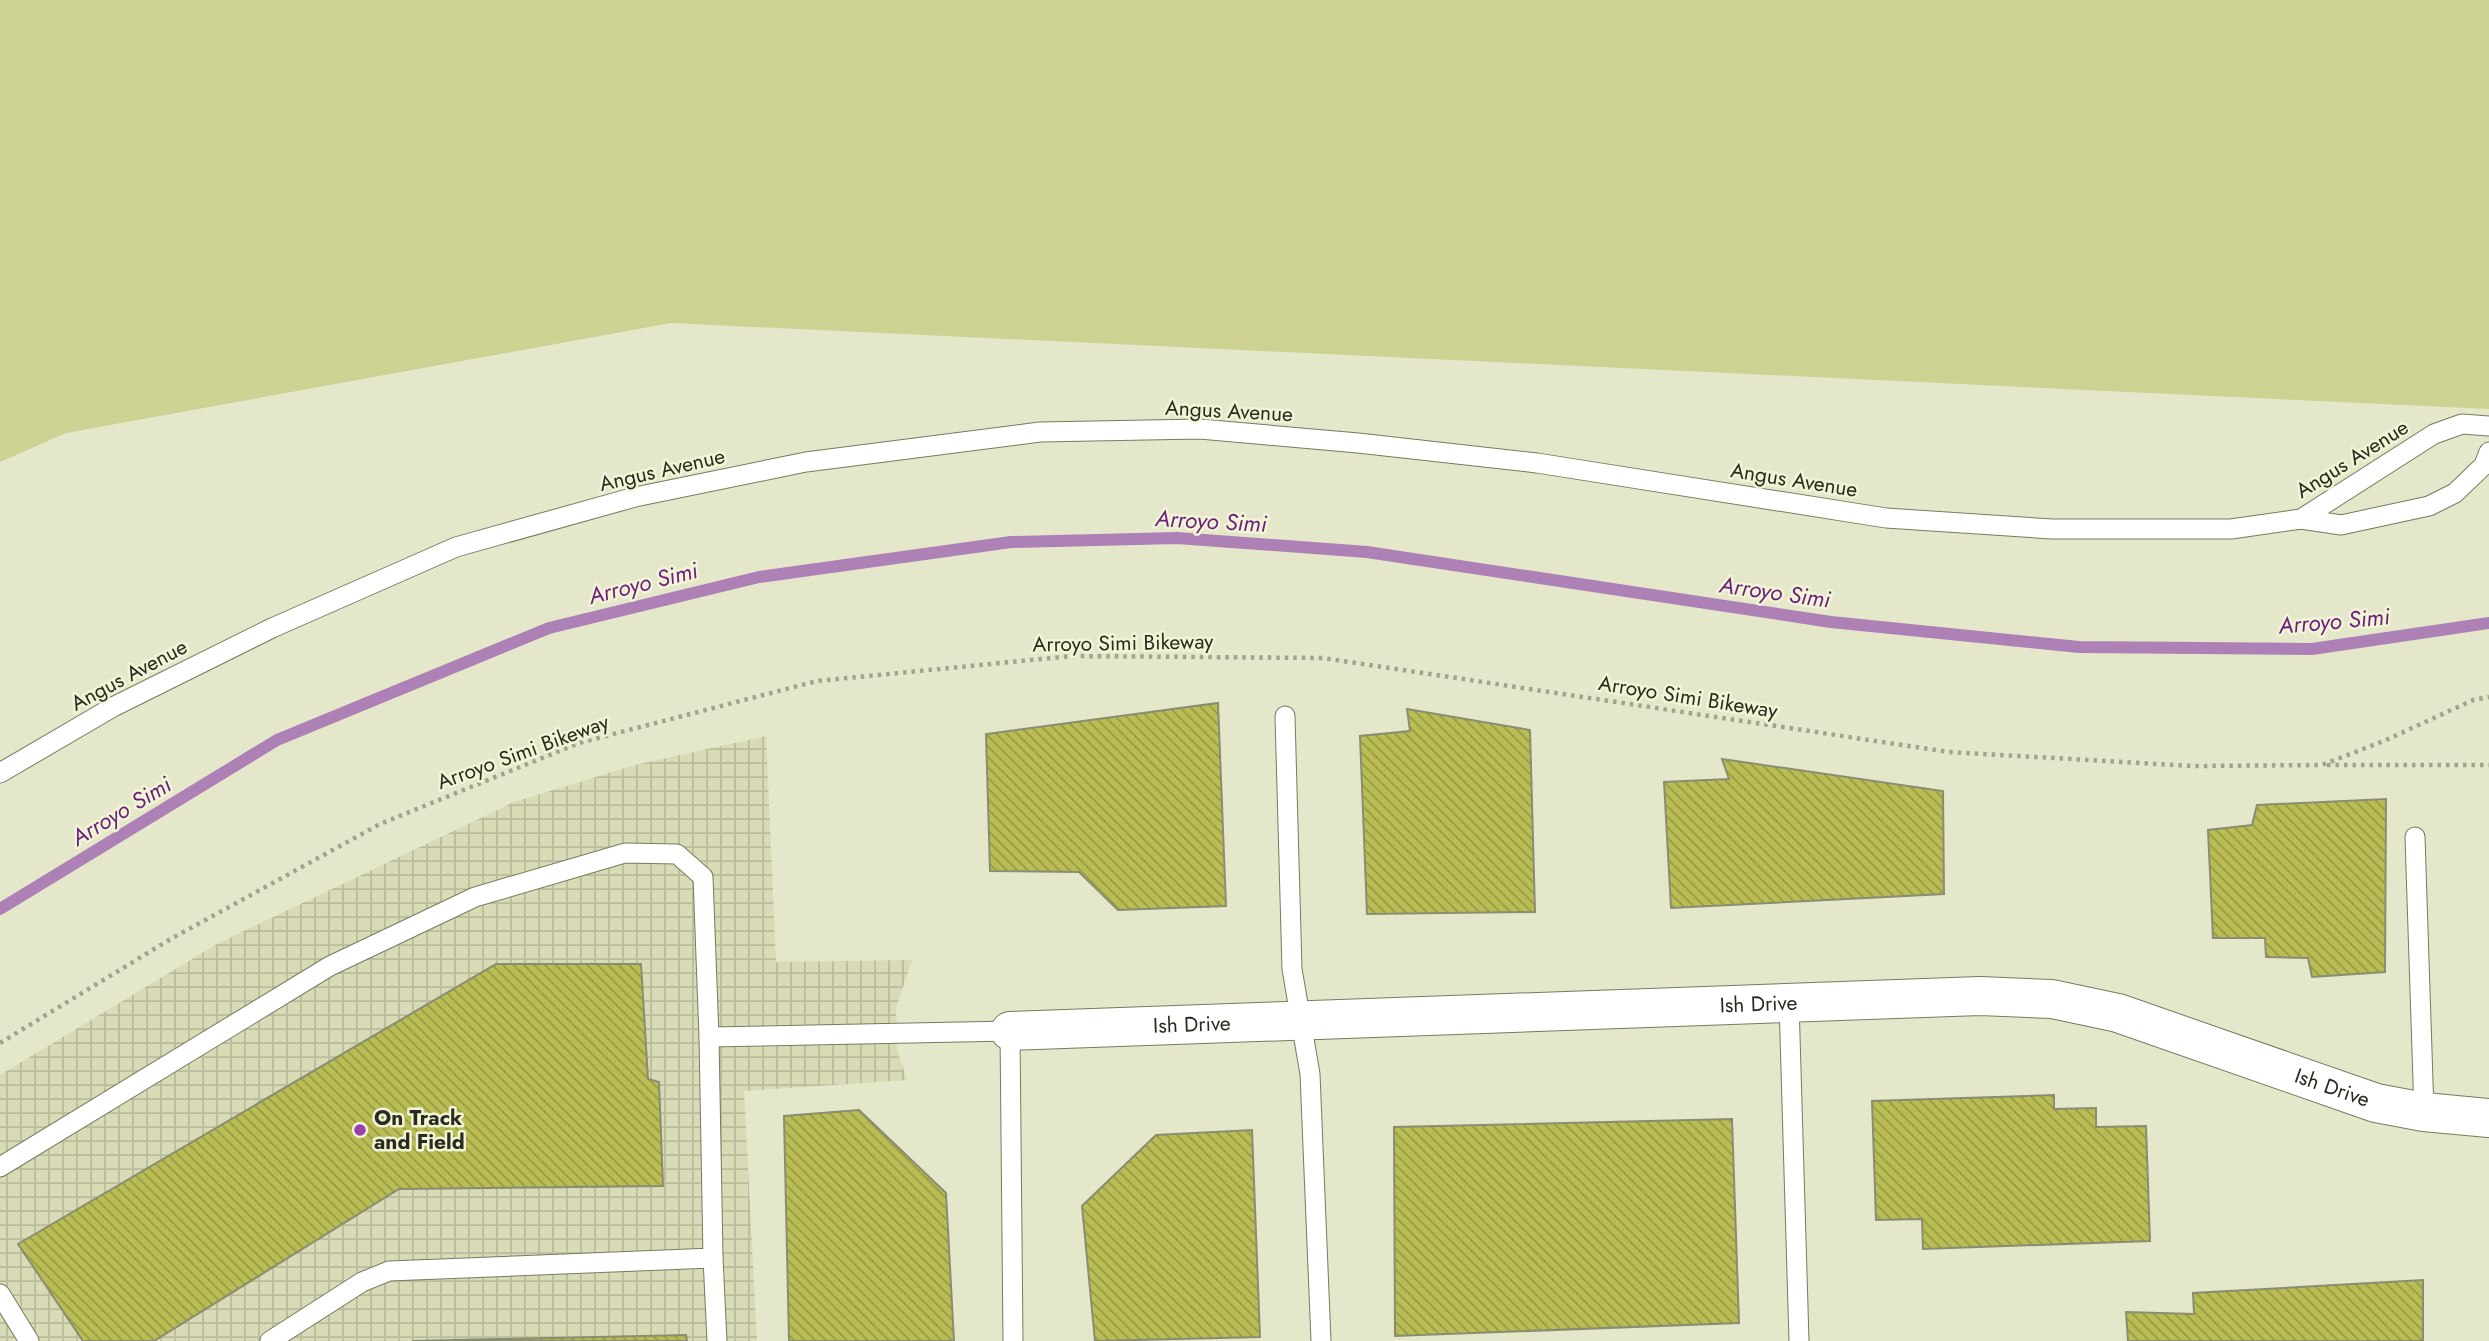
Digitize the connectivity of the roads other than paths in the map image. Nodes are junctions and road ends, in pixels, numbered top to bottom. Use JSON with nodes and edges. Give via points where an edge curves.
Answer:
{"nodes":[{"id":1,"x":2489,"y":426,"type":"edge"},
{"id":2,"x":2489,"y":453,"type":"edge"},
{"id":3,"x":2301,"y":519,"type":"junction"},
{"id":4,"x":1285,"y":716,"type":"dead end"},
{"id":5,"x":0,"y":773,"type":"edge"},
{"id":6,"x":2415,"y":836,"type":"dead end"},
{"id":7,"x":1789,"y":1002,"type":"junction"},
{"id":8,"x":1301,"y":1020,"type":"junction"},
{"id":9,"x":1010,"y":1031,"type":"junction"},
{"id":10,"x":709,"y":1037,"type":"junction"},
{"id":11,"x":2424,"y":1112,"type":"junction"},
{"id":12,"x":2489,"y":1118,"type":"edge"},
{"id":13,"x":0,"y":1167,"type":"edge"},
{"id":14,"x":713,"y":1258,"type":"junction"},
{"id":15,"x":0,"y":1294,"type":"edge"},
{"id":16,"x":29,"y":1341,"type":"edge"},
{"id":17,"x":270,"y":1341,"type":"edge"},
{"id":18,"x":717,"y":1341,"type":"edge"},
{"id":19,"x":1013,"y":1341,"type":"edge"},
{"id":20,"x":1321,"y":1341,"type":"edge"},
{"id":21,"x":1799,"y":1341,"type":"edge"}],
"edges":[{"from":1,"to":3,"type":"lane","name":"Angus Avenue","via":[[2462,424],[2434,434]]},
{"from":2,"to":3,"type":"lane","via":[[2484,465],[2455,493],[2428,506],[2341,526]]},
{"from":3,"to":5,"type":"lane","name":"Angus Avenue","via":[[2231,529],[2052,529],[1886,518],[1537,463],[1358,443],[1200,429],[1040,432],[806,462],[635,497],[456,547],[272,628],[113,707]]},
{"from":4,"to":8,"type":"lane","via":[[1292,969]]},
{"from":6,"to":11,"type":"lane"},
{"from":7,"to":8,"type":"street","name":"Ish Drive"},
{"from":7,"to":11,"type":"street","name":"Ish Drive","via":[[1980,996],[2052,999],[2118,1013],[2376,1103]]},
{"from":7,"to":21,"type":"lane"},
{"from":8,"to":9,"type":"street","name":"Ish Drive"},
{"from":8,"to":20,"type":"lane","via":[[1310,1074]]},
{"from":9,"to":10,"type":"lane"},
{"from":9,"to":19,"type":"lane"},
{"from":10,"to":13,"type":"lane","via":[[703,877],[677,854],[625,853],[475,897],[330,965]]},
{"from":10,"to":14,"type":"lane"},
{"from":11,"to":12,"type":"street","name":"Ish Drive"},
{"from":14,"to":17,"type":"lane","via":[[389,1271],[362,1282]]},
{"from":14,"to":18,"type":"lane"},
{"from":15,"to":16,"type":"lane"}]}
